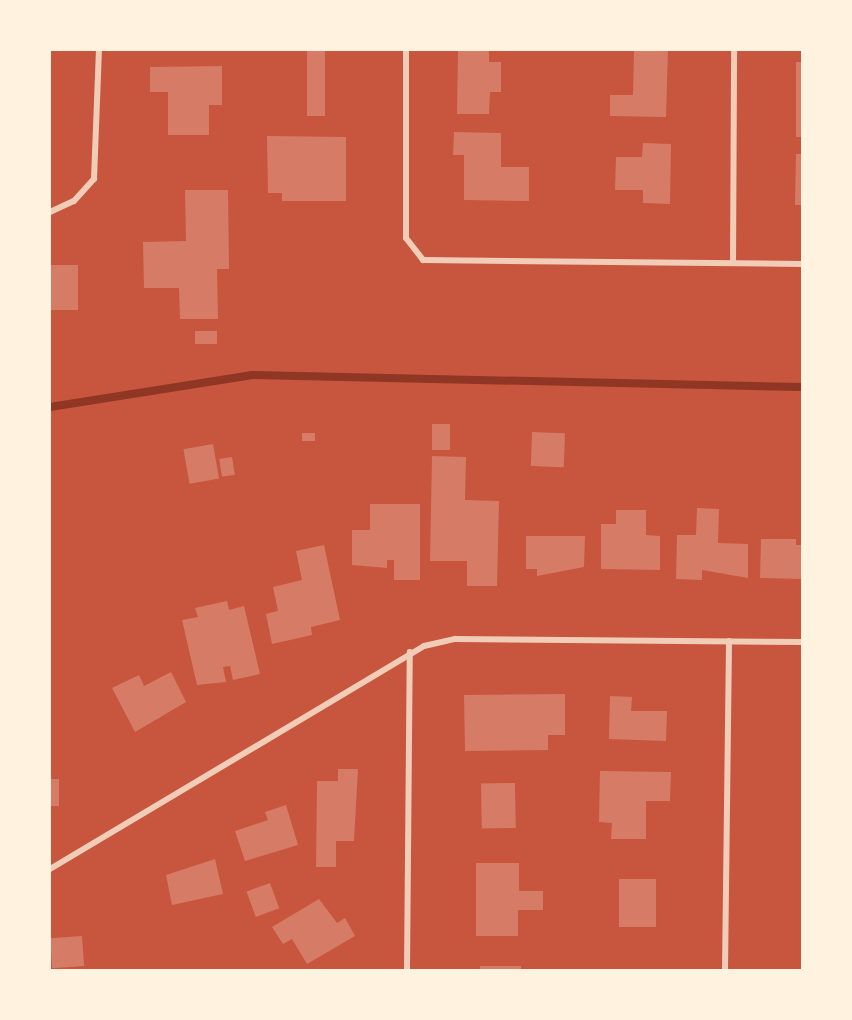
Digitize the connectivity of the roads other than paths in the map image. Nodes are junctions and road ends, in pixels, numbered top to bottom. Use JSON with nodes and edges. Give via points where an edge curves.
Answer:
{"nodes":[{"id":1,"x":99,"y":50,"type":"edge"},
{"id":2,"x":406,"y":50,"type":"edge"},
{"id":3,"x":735,"y":50,"type":"edge"},
{"id":4,"x":50,"y":212,"type":"edge"},
{"id":5,"x":733,"y":263,"type":"junction"},
{"id":6,"x":802,"y":264,"type":"edge"},
{"id":7,"x":729,"y":641,"type":"junction"},
{"id":8,"x":802,"y":642,"type":"edge"},
{"id":9,"x":410,"y":652,"type":"junction"},
{"id":10,"x":50,"y":869,"type":"edge"},
{"id":11,"x":407,"y":970,"type":"edge"},
{"id":12,"x":725,"y":970,"type":"edge"}],
"edges":[{"from":1,"to":4,"type":"street","via":[[94,178],[74,201]]},
{"from":2,"to":5,"type":"street","via":[[406,224],[410,249],[433,263]]},
{"from":3,"to":5,"type":"street"},
{"from":5,"to":6,"type":"street"},
{"from":7,"to":8,"type":"street"},
{"from":7,"to":9,"type":"street","via":[[455,639]]},
{"from":7,"to":12,"type":"street"},
{"from":9,"to":10,"type":"street"},
{"from":9,"to":11,"type":"street"}]}
